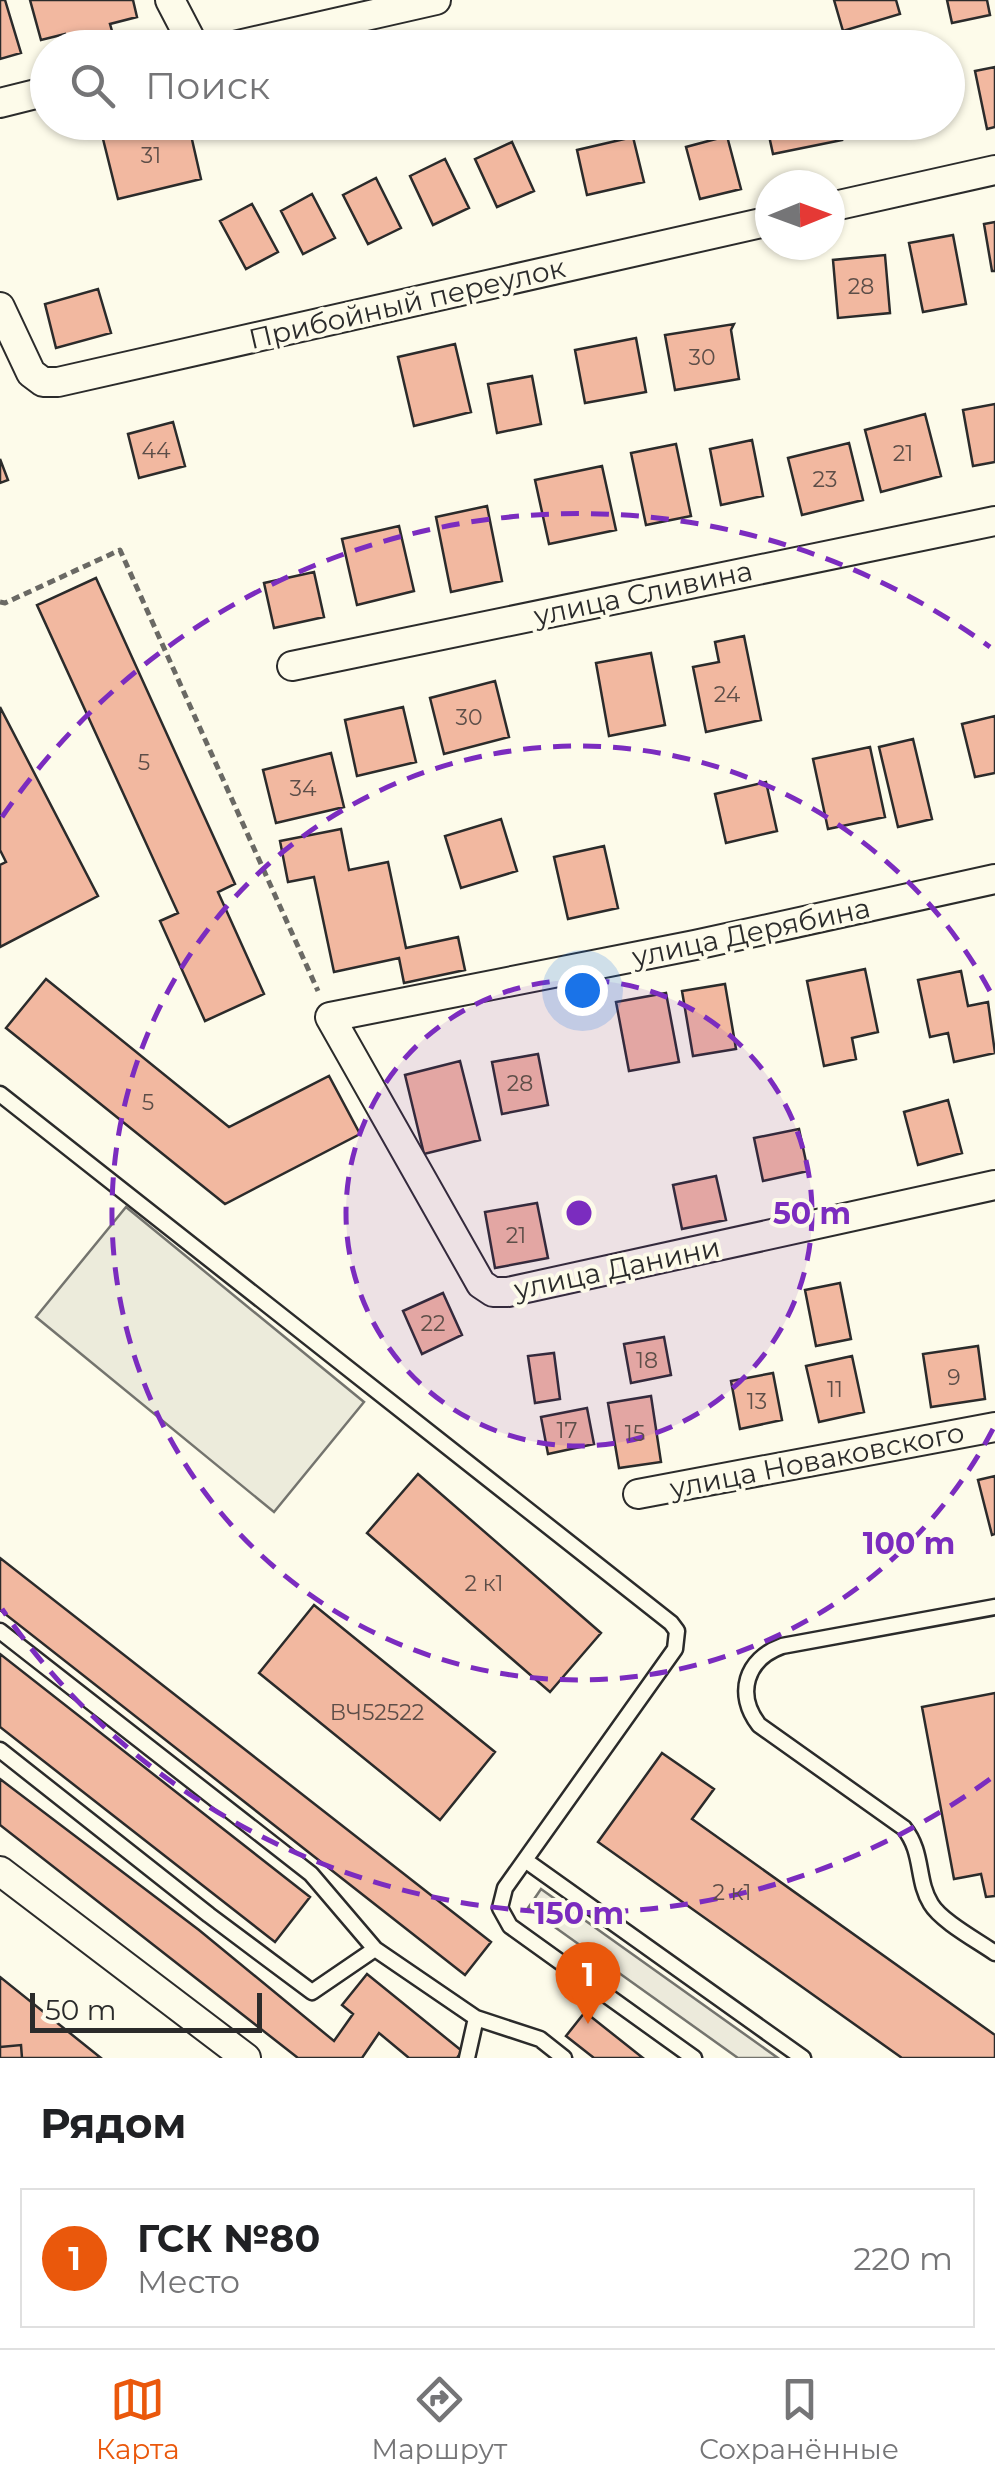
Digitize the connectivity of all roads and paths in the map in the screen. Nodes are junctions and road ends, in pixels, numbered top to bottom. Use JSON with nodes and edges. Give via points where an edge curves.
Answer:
{"nodes":[{"id":1,"x":170,"y":0,"type":"edge"},
{"id":2,"x":436,"y":0,"type":"edge"},
{"id":3,"x":186,"y":30,"type":"edge"},
{"id":4,"x":304,"y":30,"type":"edge"},
{"id":5,"x":30,"y":96,"type":"edge"},
{"id":6,"x":0,"y":103,"type":"edge"},
{"id":7,"x":995,"y":170,"type":"edge"},
{"id":8,"x":845,"y":204,"type":"edge"},
{"id":9,"x":755,"y":224,"type":"edge"},
{"id":10,"x":0,"y":307,"type":"edge"},
{"id":11,"x":995,"y":521,"type":"edge"},
{"id":12,"x":0,"y":602,"type":"edge"},
{"id":13,"x":292,"y":666,"type":"dead end"},
{"id":14,"x":995,"y":879,"type":"edge"},
{"id":15,"x":330,"y":1017,"type":"junction"},
{"id":16,"x":0,"y":1094,"type":"edge"},
{"id":17,"x":995,"y":1186,"type":"edge"},
{"id":18,"x":995,"y":1427,"type":"edge"},
{"id":19,"x":638,"y":1494,"type":"dead end"},
{"id":20,"x":995,"y":1607,"type":"edge"},
{"id":21,"x":0,"y":1630,"type":"edge"},
{"id":22,"x":0,"y":1750,"type":"edge"},
{"id":23,"x":525,"y":1860,"type":"junction"},
{"id":24,"x":0,"y":1871,"type":"edge"},
{"id":25,"x":375,"y":1949,"type":"junction"},
{"id":26,"x":995,"y":1953,"type":"edge"},
{"id":27,"x":476,"y":2018,"type":"junction"},
{"id":28,"x":246,"y":2058,"type":"edge"},
{"id":29,"x":467,"y":2058,"type":"edge"},
{"id":30,"x":564,"y":2058,"type":"edge"},
{"id":31,"x":694,"y":2058,"type":"edge"},
{"id":32,"x":803,"y":2058,"type":"edge"}],
"edges":[{"from":1,"to":3,"type":"street"},
{"from":2,"to":4,"type":"street"},
{"from":5,"to":6,"type":"street"},
{"from":7,"to":8,"type":"street"},
{"from":9,"to":10,"type":"street","name":"Прибойный переулок","via":[[43,382],[31,373]]},
{"from":11,"to":13,"type":"street","name":"улица Сливина"},
{"from":12,"to":15,"type":"path","via":[[120,550]]},
{"from":14,"to":15,"type":"street","name":"улица Дерябина"},
{"from":15,"to":17,"type":"street","name":"улица Данини","via":[[481,1284],[493,1292]]},
{"from":16,"to":23,"type":"lane","via":[[671,1623],[675,1649]]},
{"from":18,"to":19,"type":"street","name":"улица Новаковского"},
{"from":20,"to":26,"type":"lane","via":[[782,1646],[758,1659],[745,1693],[759,1724],[904,1828],[914,1840],[931,1904]]},
{"from":21,"to":25,"type":"lane","via":[[310,1874]]},
{"from":22,"to":25,"type":"lane","via":[[312,1992]]},
{"from":23,"to":31,"type":"lane","via":[[501,1897],[510,1926]]},
{"from":23,"to":32,"type":"lane"},
{"from":24,"to":28,"type":"street"},
{"from":25,"to":27,"type":"lane"},
{"from":27,"to":29,"type":"lane"},
{"from":27,"to":30,"type":"lane","via":[[540,2039]]}]}
